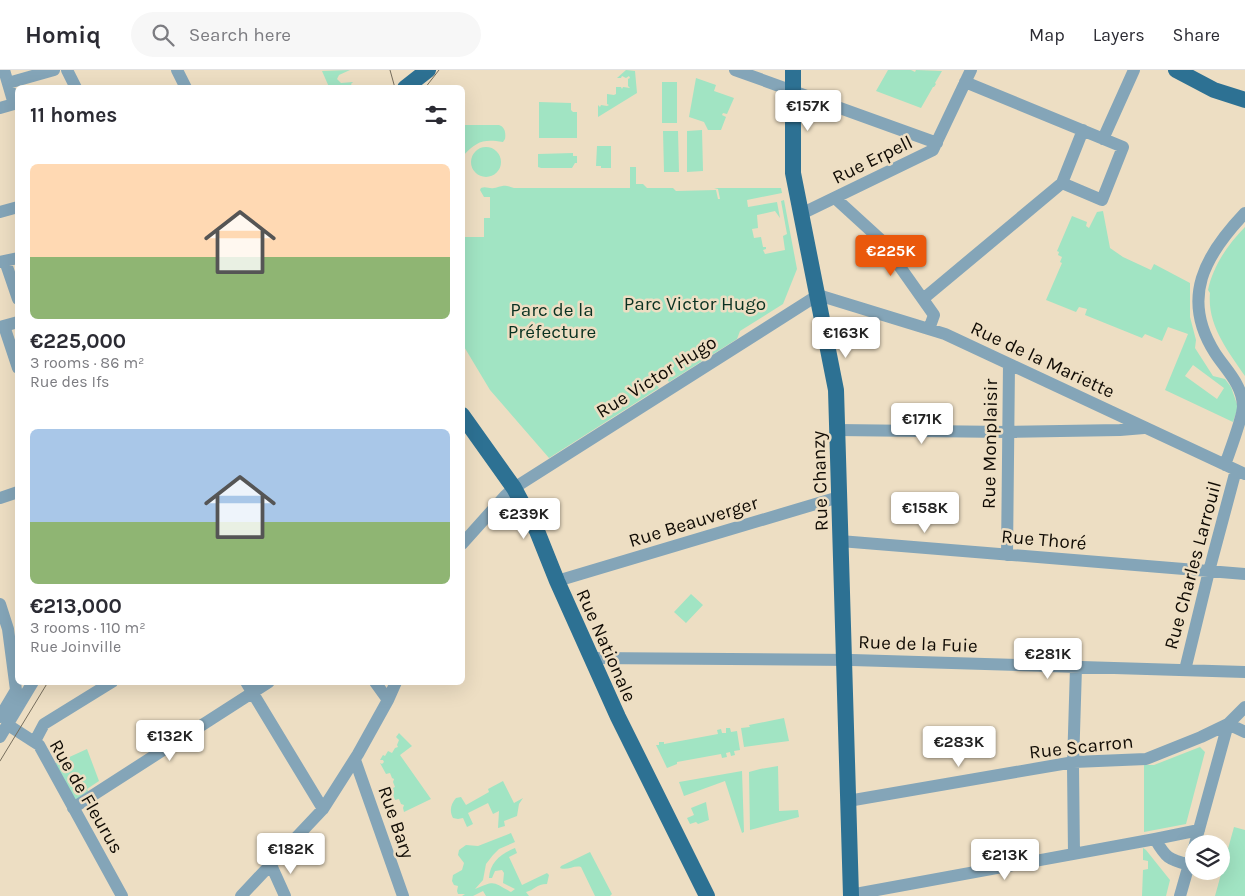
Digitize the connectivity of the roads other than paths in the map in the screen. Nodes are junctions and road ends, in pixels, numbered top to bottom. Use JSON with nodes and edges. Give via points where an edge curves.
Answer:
{"nodes":[{"id":1,"x":4,"y":70,"type":"edge"},
{"id":2,"x":54,"y":70,"type":"edge"},
{"id":3,"x":67,"y":70,"type":"edge"},
{"id":4,"x":177,"y":70,"type":"edge"},
{"id":5,"x":735,"y":70,"type":"edge"},
{"id":6,"x":793,"y":70,"type":"edge"},
{"id":7,"x":1134,"y":70,"type":"edge"},
{"id":8,"x":1176,"y":70,"type":"edge"},
{"id":9,"x":422,"y":71,"type":"edge"},
{"id":10,"x":968,"y":76,"type":"edge"},
{"id":11,"x":8,"y":83,"type":"junction"},
{"id":12,"x":74,"y":85,"type":"edge"},
{"id":13,"x":184,"y":85,"type":"edge"},
{"id":14,"x":408,"y":85,"type":"edge"},
{"id":15,"x":793,"y":91,"type":"junction"},
{"id":16,"x":1245,"y":100,"type":"edge"},
{"id":17,"x":0,"y":108,"type":"edge"},
{"id":18,"x":1083,"y":130,"type":"junction"},
{"id":19,"x":1103,"y":139,"type":"junction"},
{"id":20,"x":936,"y":143,"type":"junction"},
{"id":21,"x":1062,"y":183,"type":"junction"},
{"id":22,"x":835,"y":198,"type":"junction"},
{"id":23,"x":15,"y":208,"type":"edge"},
{"id":24,"x":0,"y":212,"type":"edge"},
{"id":25,"x":1245,"y":213,"type":"edge"},
{"id":26,"x":801,"y":214,"type":"junction"},
{"id":27,"x":8,"y":260,"type":"edge"},
{"id":28,"x":15,"y":287,"type":"edge"},
{"id":29,"x":818,"y":295,"type":"junction"},
{"id":30,"x":923,"y":299,"type":"junction"},
{"id":31,"x":15,"y":323,"type":"edge"},
{"id":32,"x":2,"y":327,"type":"edge"},
{"id":33,"x":928,"y":329,"type":"junction"},
{"id":34,"x":15,"y":360,"type":"edge"},
{"id":35,"x":1009,"y":364,"type":"junction"},
{"id":36,"x":465,"y":423,"type":"edge"},
{"id":37,"x":1146,"y":428,"type":"junction"},
{"id":38,"x":837,"y":430,"type":"junction"},
{"id":39,"x":1007,"y":432,"type":"junction"},
{"id":40,"x":1235,"y":470,"type":"edge"},
{"id":41,"x":514,"y":488,"type":"junction"},
{"id":42,"x":15,"y":493,"type":"edge"},
{"id":43,"x":839,"y":497,"type":"junction"},
{"id":44,"x":0,"y":498,"type":"edge"},
{"id":45,"x":465,"y":541,"type":"edge"},
{"id":46,"x":840,"y":542,"type":"junction"},
{"id":47,"x":1007,"y":555,"type":"junction"},
{"id":48,"x":1209,"y":571,"type":"junction"},
{"id":49,"x":1245,"y":574,"type":"edge"},
{"id":50,"x":557,"y":581,"type":"junction"},
{"id":51,"x":0,"y":604,"type":"edge"},
{"id":52,"x":9,"y":637,"type":"edge"},
{"id":53,"x":591,"y":658,"type":"junction"},
{"id":54,"x":843,"y":660,"type":"junction"},
{"id":55,"x":1076,"y":667,"type":"junction"},
{"id":56,"x":1185,"y":670,"type":"junction"},
{"id":57,"x":1245,"y":672,"type":"edge"},
{"id":58,"x":15,"y":682,"type":"edge"},
{"id":59,"x":15,"y":685,"type":"edge"},
{"id":60,"x":31,"y":685,"type":"edge"},
{"id":61,"x":107,"y":685,"type":"edge"},
{"id":62,"x":377,"y":685,"type":"edge"},
{"id":63,"x":395,"y":685,"type":"edge"},
{"id":64,"x":250,"y":688,"type":"edge"},
{"id":65,"x":388,"y":700,"type":"junction"},
{"id":66,"x":1245,"y":707,"type":"edge"},
{"id":67,"x":1228,"y":724,"type":"junction"},
{"id":68,"x":2,"y":727,"type":"edge"},
{"id":69,"x":1245,"y":732,"type":"edge"},
{"id":70,"x":35,"y":741,"type":"junction"},
{"id":71,"x":355,"y":760,"type":"junction"},
{"id":72,"x":1074,"y":762,"type":"junction"},
{"id":73,"x":848,"y":801,"type":"junction"},
{"id":74,"x":73,"y":808,"type":"junction"},
{"id":75,"x":323,"y":809,"type":"junction"},
{"id":76,"x":1198,"y":830,"type":"junction"},
{"id":77,"x":1197,"y":835,"type":"edge"},
{"id":78,"x":1155,"y":839,"type":"junction"},
{"id":79,"x":1074,"y":854,"type":"junction"},
{"id":80,"x":1185,"y":864,"type":"edge"},
{"id":81,"x":271,"y":865,"type":"junction"},
{"id":82,"x":1185,"y":879,"type":"edge"},
{"id":83,"x":122,"y":896,"type":"edge"},
{"id":84,"x":241,"y":896,"type":"edge"},
{"id":85,"x":285,"y":896,"type":"edge"},
{"id":86,"x":403,"y":896,"type":"edge"},
{"id":87,"x":707,"y":896,"type":"edge"},
{"id":88,"x":850,"y":896,"type":"edge"},
{"id":89,"x":1180,"y":896,"type":"edge"}],
"edges":[{"from":1,"to":11,"type":"street"},
{"from":2,"to":11,"type":"street"},
{"from":3,"to":12,"type":"street"},
{"from":4,"to":13,"type":"street"},
{"from":5,"to":15,"type":"street"},
{"from":6,"to":15,"type":"main road","name":"Rue Chanzy"},
{"from":7,"to":19,"type":"street"},
{"from":8,"to":16,"type":"main road","via":[[1214,90]]},
{"from":9,"to":14,"type":"main road"},
{"from":10,"to":18,"type":"street"},
{"from":10,"to":20,"type":"street","name":"Rue Erpell"},
{"from":11,"to":17,"type":"street","via":[[14,104]]},
{"from":15,"to":20,"type":"street"},
{"from":15,"to":26,"type":"main road","name":"Rue Chanzy","via":[[793,173]]},
{"from":18,"to":19,"type":"street"},
{"from":18,"to":21,"type":"street"},
{"from":19,"to":21,"type":"street","via":[[1123,147],[1102,200]]},
{"from":20,"to":22,"type":"street","name":"Rue Erpell","via":[[933,150]]},
{"from":21,"to":30,"type":"street"},
{"from":22,"to":26,"type":"street","name":"Rue Erpell"},
{"from":22,"to":30,"type":"street","via":[[881,240]]},
{"from":23,"to":24,"type":"street"},
{"from":25,"to":40,"type":"street","name":"Rue Charles Larrouil","via":[[1221,239],[1210,258],[1202,274],[1198,296],[1198,313],[1203,328],[1214,352],[1237,384],[1242,402]]},
{"from":26,"to":29,"type":"main road","name":"Rue Chanzy"},
{"from":27,"to":28,"type":"street"},
{"from":29,"to":33,"type":"street","name":"Rue de la Mariette"},
{"from":29,"to":38,"type":"main road","name":"Rue Chanzy","via":[[836,390]]},
{"from":29,"to":41,"type":"street","name":"Rue Victor Hugo"},
{"from":30,"to":33,"type":"street","via":[[934,315]]},
{"from":31,"to":32,"type":"street"},
{"from":32,"to":34,"type":"street"},
{"from":33,"to":35,"type":"street","name":"Rue de la Mariette"},
{"from":35,"to":37,"type":"street","name":"Rue de la Mariette"},
{"from":35,"to":39,"type":"street","name":"Rue Monplaisir"},
{"from":36,"to":41,"type":"main road","name":"Rue Nationale"},
{"from":37,"to":39,"type":"street"},
{"from":37,"to":40,"type":"street","name":"Rue de la Mariette"},
{"from":38,"to":39,"type":"street"},
{"from":38,"to":43,"type":"main road","name":"Rue Chanzy"},
{"from":39,"to":47,"type":"street","name":"Rue Monplaisir"},
{"from":40,"to":48,"type":"street","name":"Rue Charles Larrouil"},
{"from":41,"to":45,"type":"street","name":"Rue Victor Hugo"},
{"from":41,"to":50,"type":"main road","name":"Rue Nationale","via":[[537,531]]},
{"from":42,"to":44,"type":"street"},
{"from":43,"to":46,"type":"main road","name":"Rue Chanzy"},
{"from":43,"to":50,"type":"street","name":"Rue Beauverger"},
{"from":46,"to":47,"type":"street","name":"Rue Thoré"},
{"from":46,"to":54,"type":"main road","name":"Rue Chanzy"},
{"from":47,"to":48,"type":"street","name":"Rue Thoré"},
{"from":48,"to":49,"type":"street","name":"Rue Thoré"},
{"from":48,"to":56,"type":"street","name":"Rue Charles Larrouil"},
{"from":50,"to":53,"type":"main road","name":"Rue Nationale"},
{"from":51,"to":52,"type":"street"},
{"from":52,"to":58,"type":"street"},
{"from":53,"to":54,"type":"street","name":"Rue de la Fuie"},
{"from":53,"to":87,"type":"main road","name":"Rue Nationale"},
{"from":54,"to":55,"type":"street","name":"Rue de la Fuie"},
{"from":54,"to":73,"type":"main road","name":"Rue Chanzy"},
{"from":55,"to":56,"type":"street","name":"Rue de la Fuie"},
{"from":55,"to":72,"type":"street"},
{"from":56,"to":57,"type":"street","name":"Rue de la Fuie"},
{"from":59,"to":68,"type":"street"},
{"from":60,"to":68,"type":"street"},
{"from":61,"to":70,"type":"street","via":[[44,724]]},
{"from":62,"to":65,"type":"street"},
{"from":63,"to":65,"type":"street"},
{"from":64,"to":74,"type":"street"},
{"from":64,"to":75,"type":"street"},
{"from":65,"to":71,"type":"street"},
{"from":66,"to":67,"type":"street","name":"Rue Scarron"},
{"from":67,"to":69,"type":"street"},
{"from":67,"to":72,"type":"street","name":"Rue Scarron","via":[[1146,758]]},
{"from":67,"to":76,"type":"street"},
{"from":68,"to":70,"type":"street","name":"Rue de Fleurus"},
{"from":70,"to":74,"type":"street","name":"Rue de Fleurus"},
{"from":71,"to":75,"type":"street"},
{"from":71,"to":86,"type":"street","name":"Rue Bary"},
{"from":72,"to":73,"type":"street","name":"Rue Scarron"},
{"from":72,"to":79,"type":"street"},
{"from":73,"to":88,"type":"main road","name":"Rue Chanzy"},
{"from":74,"to":83,"type":"street","name":"Rue de Fleurus"},
{"from":75,"to":81,"type":"street"},
{"from":76,"to":77,"type":"street"},
{"from":76,"to":78,"type":"street"},
{"from":78,"to":79,"type":"street"},
{"from":78,"to":80,"type":"street","via":[[1170,860]]},
{"from":79,"to":88,"type":"street"},
{"from":81,"to":84,"type":"street"},
{"from":81,"to":85,"type":"street"},
{"from":82,"to":89,"type":"street"}]}
